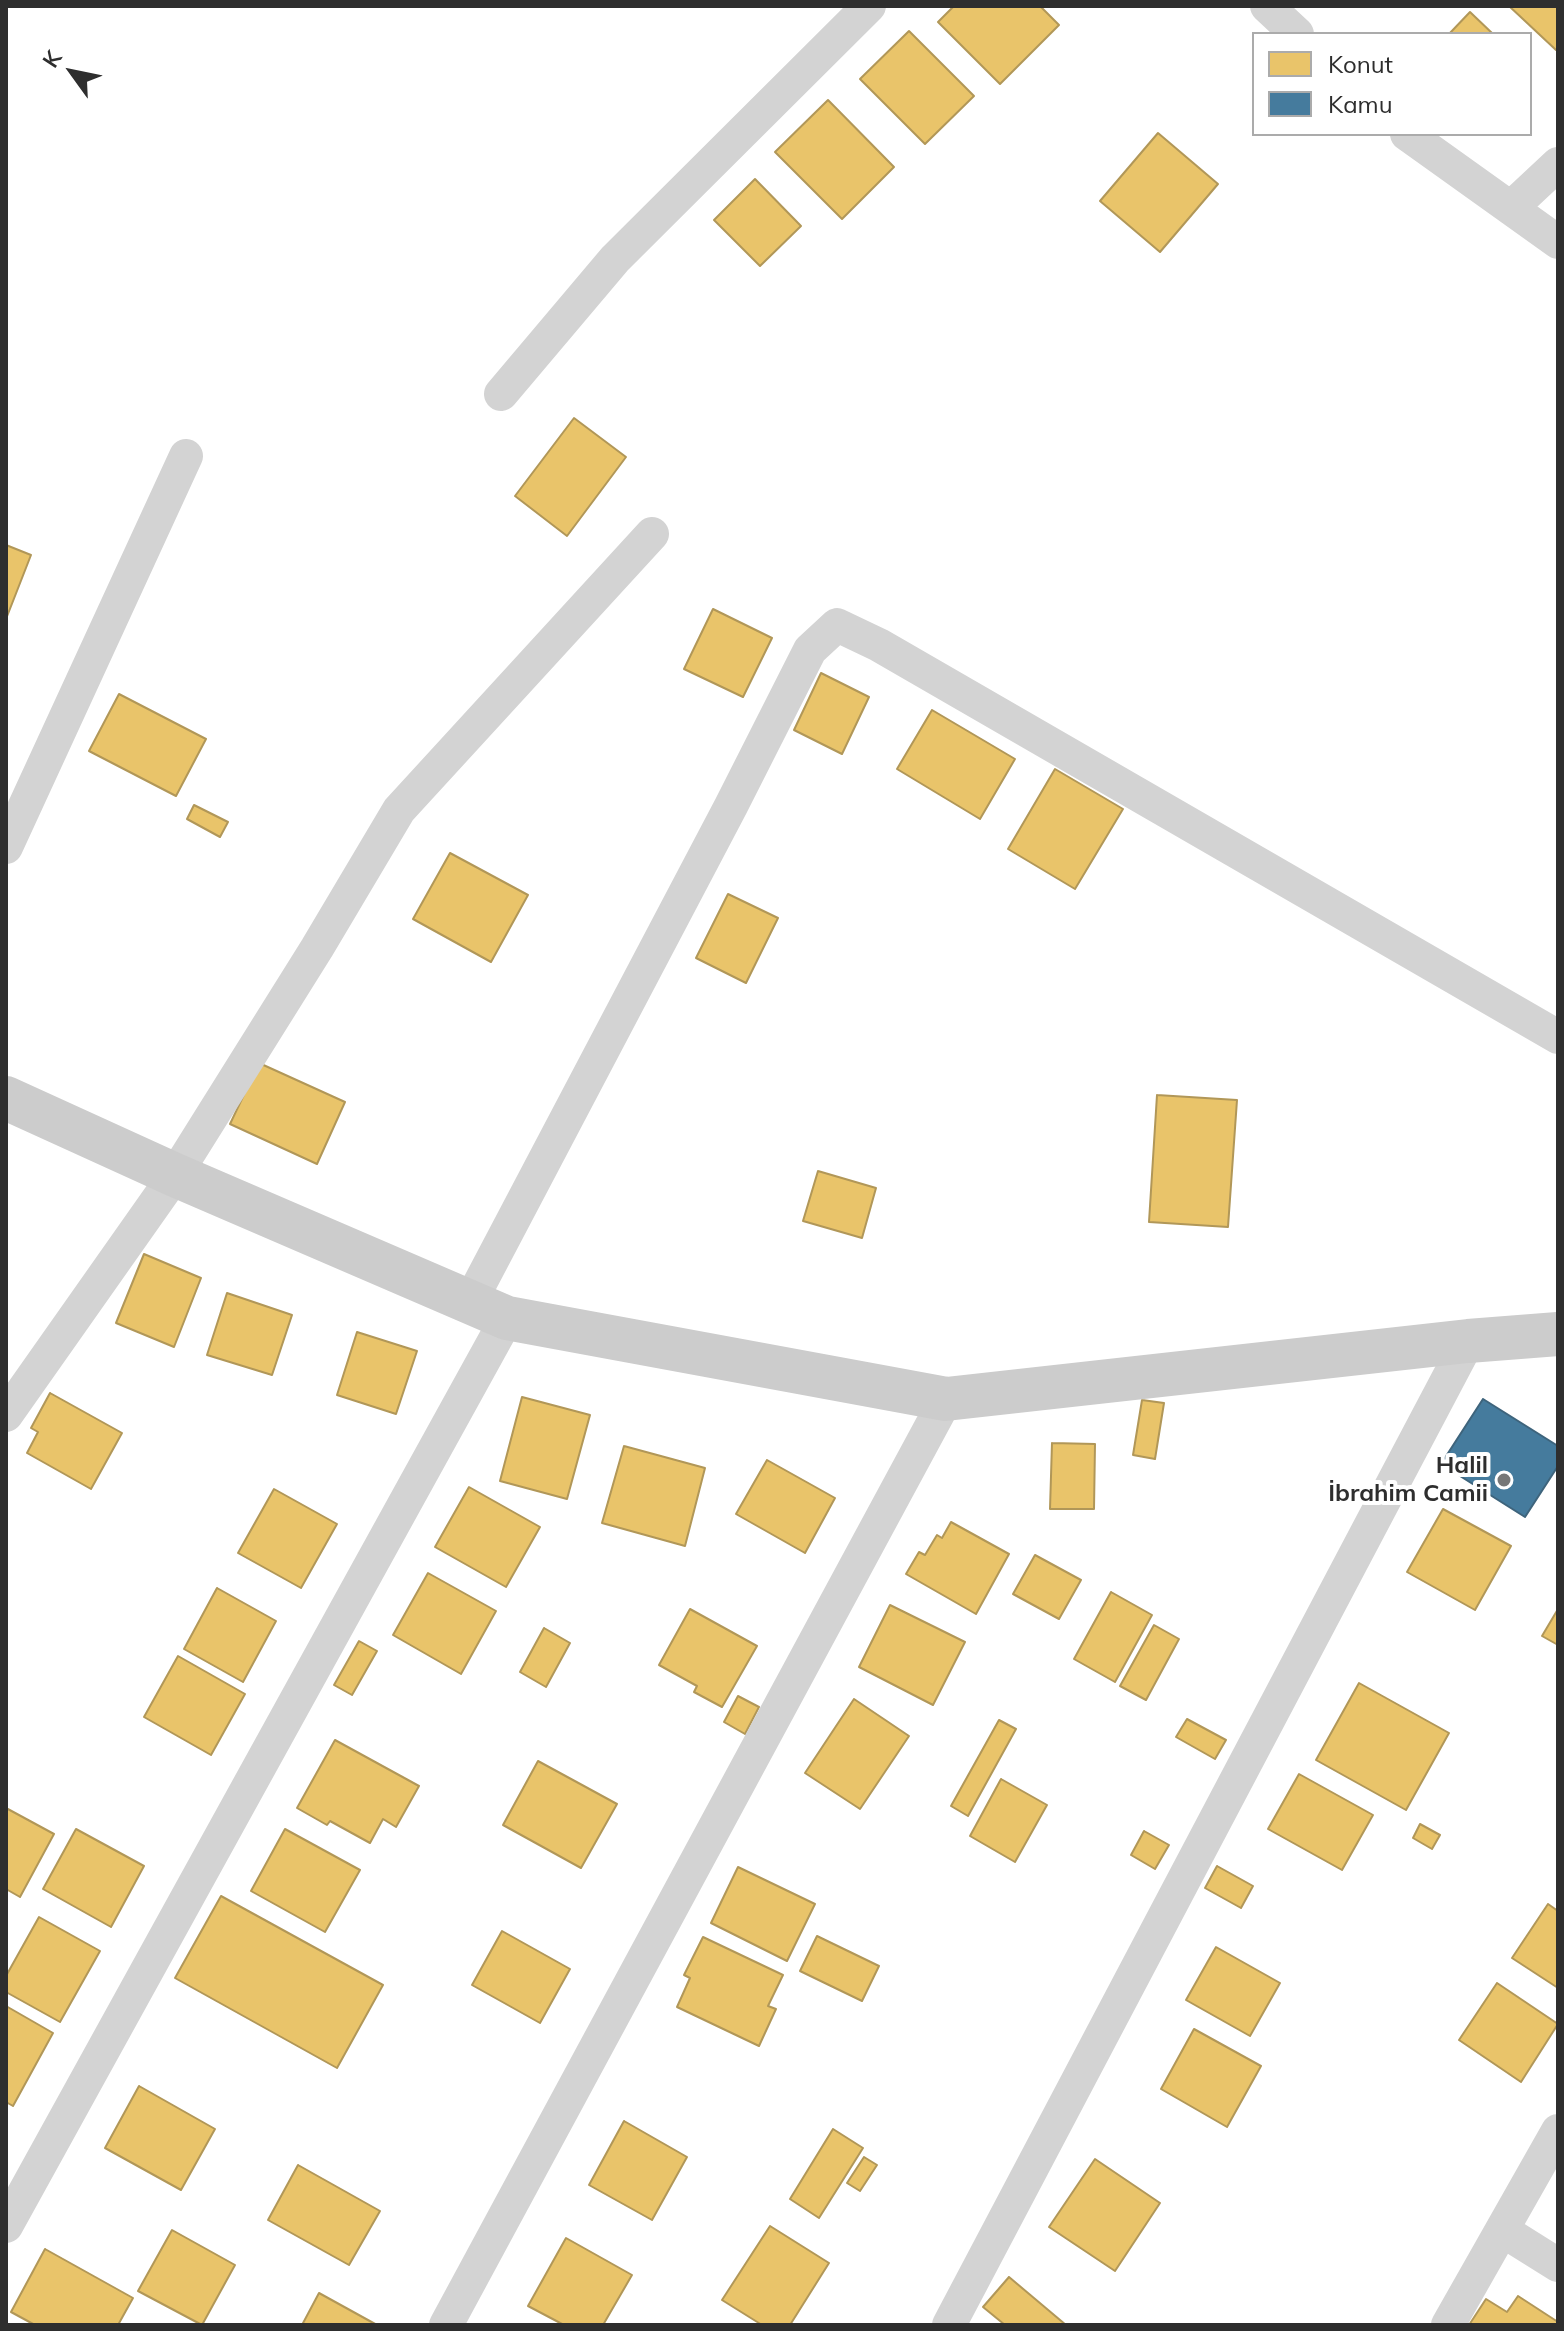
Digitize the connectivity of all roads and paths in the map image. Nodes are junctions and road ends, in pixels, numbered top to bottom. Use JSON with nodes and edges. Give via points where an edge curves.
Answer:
{"nodes":[{"id":1,"x":869,"y":6,"type":"edge"},
{"id":2,"x":1267,"y":6,"type":"edge"},
{"id":3,"x":1295,"y":32,"type":"edge"},
{"id":4,"x":1410,"y":136,"type":"edge"},
{"id":5,"x":1558,"y":164,"type":"edge"},
{"id":6,"x":1512,"y":207,"type":"junction"},
{"id":7,"x":1558,"y":242,"type":"edge"},
{"id":8,"x":501,"y":394,"type":"dead end"},
{"id":9,"x":186,"y":456,"type":"dead end"},
{"id":10,"x":652,"y":534,"type":"dead end"},
{"id":11,"x":6,"y":847,"type":"edge"},
{"id":12,"x":1558,"y":1037,"type":"edge"},
{"id":13,"x":6,"y":1098,"type":"edge"},
{"id":14,"x":175,"y":1175,"type":"junction"},
{"id":15,"x":489,"y":1310,"type":"junction"},
{"id":16,"x":1558,"y":1334,"type":"edge"},
{"id":17,"x":1468,"y":1341,"type":"junction"},
{"id":18,"x":946,"y":1399,"type":"junction"},
{"id":19,"x":6,"y":1415,"type":"edge"},
{"id":20,"x":1558,"y":2131,"type":"edge"},
{"id":21,"x":6,"y":2226,"type":"edge"},
{"id":22,"x":1502,"y":2230,"type":"junction"},
{"id":23,"x":1558,"y":2265,"type":"edge"},
{"id":24,"x":446,"y":2325,"type":"edge"},
{"id":25,"x":949,"y":2325,"type":"edge"},
{"id":26,"x":1448,"y":2325,"type":"edge"}],
"edges":[{"from":1,"to":8,"type":"street","via":[[615,259]]},
{"from":2,"to":3,"type":"street"},
{"from":4,"to":6,"type":"street"},
{"from":5,"to":6,"type":"street"},
{"from":6,"to":7,"type":"street"},
{"from":9,"to":11,"type":"street"},
{"from":10,"to":14,"type":"street","via":[[399,810]]},
{"from":12,"to":15,"type":"street","via":[[837,625],[810,650]]},
{"from":13,"to":14,"type":"street"},
{"from":14,"to":15,"type":"street"},
{"from":14,"to":19,"type":"street"},
{"from":15,"to":18,"type":"street"},
{"from":15,"to":21,"type":"street"},
{"from":16,"to":17,"type":"street"},
{"from":17,"to":18,"type":"street"},
{"from":17,"to":25,"type":"street"},
{"from":18,"to":24,"type":"street"},
{"from":20,"to":22,"type":"street"},
{"from":22,"to":23,"type":"street"},
{"from":22,"to":26,"type":"street"}]}
